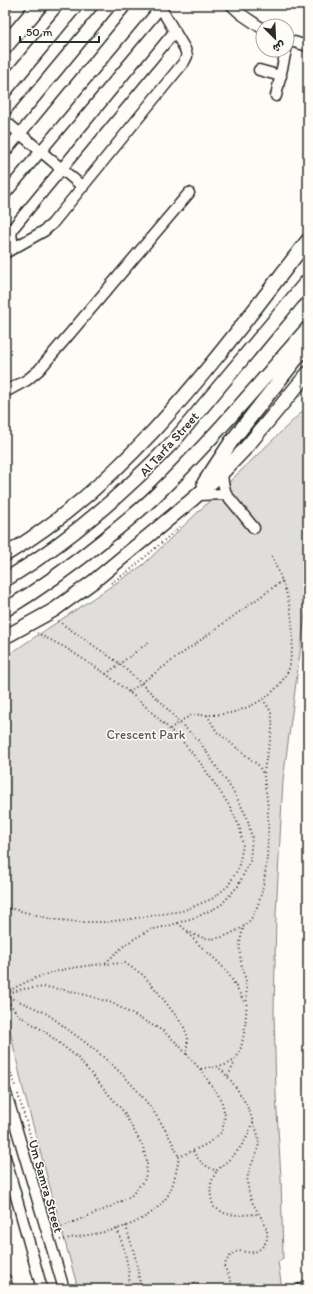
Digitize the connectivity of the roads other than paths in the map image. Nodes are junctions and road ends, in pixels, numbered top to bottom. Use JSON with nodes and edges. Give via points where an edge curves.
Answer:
{"nodes":[{"id":1,"x":20,"y":5,"type":"edge"},
{"id":2,"x":58,"y":5,"type":"edge"},
{"id":3,"x":93,"y":5,"type":"edge"},
{"id":4,"x":126,"y":5,"type":"edge"},
{"id":5,"x":230,"y":5,"type":"edge"},
{"id":6,"x":160,"y":6,"type":"edge"},
{"id":7,"x":5,"y":24,"type":"edge"},
{"id":8,"x":255,"y":24,"type":"edge"},
{"id":9,"x":175,"y":31,"type":"junction"},
{"id":10,"x":295,"y":45,"type":"edge"},
{"id":11,"x":308,"y":46,"type":"edge"},
{"id":12,"x":284,"y":58,"type":"edge"},
{"id":13,"x":5,"y":68,"type":"edge"},
{"id":14,"x":259,"y":70,"type":"dead end"},
{"id":15,"x":281,"y":76,"type":"junction"},
{"id":16,"x":276,"y":96,"type":"dead end"},
{"id":17,"x":5,"y":111,"type":"edge"},
{"id":18,"x":5,"y":121,"type":"edge"},
{"id":19,"x":20,"y":134,"type":"junction"},
{"id":20,"x":40,"y":151,"type":"junction"},
{"id":21,"x":5,"y":152,"type":"edge"},
{"id":22,"x":61,"y":168,"type":"junction"},
{"id":23,"x":83,"y":187,"type":"junction"},
{"id":24,"x":188,"y":193,"type":"dead end"},
{"id":25,"x":5,"y":194,"type":"edge"},
{"id":26,"x":308,"y":240,"type":"edge"},
{"id":27,"x":15,"y":247,"type":"junction"},
{"id":28,"x":5,"y":253,"type":"edge"},
{"id":29,"x":308,"y":280,"type":"edge"},
{"id":30,"x":308,"y":328,"type":"edge"},
{"id":31,"x":308,"y":344,"type":"edge"},
{"id":32,"x":308,"y":373,"type":"edge"},
{"id":33,"x":5,"y":392,"type":"edge"},
{"id":34,"x":222,"y":473,"type":"junction"},
{"id":35,"x":226,"y":494,"type":"junction"},
{"id":36,"x":195,"y":497,"type":"junction"},
{"id":37,"x":254,"y":528,"type":"dead end"},
{"id":38,"x":5,"y":554,"type":"edge"},
{"id":39,"x":5,"y":580,"type":"edge"},
{"id":40,"x":5,"y":610,"type":"edge"},
{"id":41,"x":5,"y":637,"type":"edge"},
{"id":42,"x":5,"y":1090,"type":"edge"},
{"id":43,"x":5,"y":1157,"type":"edge"},
{"id":44,"x":5,"y":1280,"type":"edge"},
{"id":45,"x":308,"y":1285,"type":"edge"},
{"id":46,"x":8,"y":1289,"type":"edge"},
{"id":47,"x":42,"y":1289,"type":"edge"},
{"id":48,"x":64,"y":1289,"type":"edge"},
{"id":49,"x":301,"y":1289,"type":"edge"}],
"edges":[{"from":1,"to":7,"type":"street"},
{"from":2,"to":13,"type":"street"},
{"from":3,"to":17,"type":"street"},
{"from":4,"to":19,"type":"street"},
{"from":5,"to":8,"type":"street"},
{"from":6,"to":9,"type":"street"},
{"from":6,"to":20,"type":"street"},
{"from":9,"to":22,"type":"street"},
{"from":9,"to":23,"type":"street","via":[[187,52],[184,62]]},
{"from":10,"to":11,"type":"street"},
{"from":12,"to":15,"type":"street"},
{"from":14,"to":15,"type":"street"},
{"from":15,"to":16,"type":"street"},
{"from":18,"to":19,"type":"street"},
{"from":19,"to":20,"type":"street"},
{"from":19,"to":21,"type":"street"},
{"from":20,"to":22,"type":"street"},
{"from":20,"to":25,"type":"street"},
{"from":22,"to":23,"type":"street"},
{"from":22,"to":27,"type":"street","via":[[12,231],[11,240]]},
{"from":23,"to":27,"type":"street","via":[[52,224]]},
{"from":24,"to":33,"type":"street","via":[[39,370]]},
{"from":26,"to":38,"type":"main road","via":[[216,358],[132,452],[74,506]]},
{"from":27,"to":28,"type":"street"},
{"from":29,"to":39,"type":"main road","name":"Al Tarfa Street","via":[[151,466],[73,534]]},
{"from":30,"to":40,"type":"main road","name":"Al Tarfa Street","via":[[156,496],[65,571]]},
{"from":31,"to":36,"type":"main road","via":[[231,442]]},
{"from":32,"to":34,"type":"main road"},
{"from":34,"to":35,"type":"street"},
{"from":34,"to":36,"type":"main road"},
{"from":35,"to":36,"type":"street"},
{"from":35,"to":37,"type":"street"},
{"from":36,"to":41,"type":"main road","via":[[94,582],[54,610]]},
{"from":42,"to":48,"type":"street","name":"Um Samra Street"},
{"from":43,"to":47,"type":"street"},
{"from":44,"to":46,"type":"street"},
{"from":45,"to":49,"type":"street"}]}
